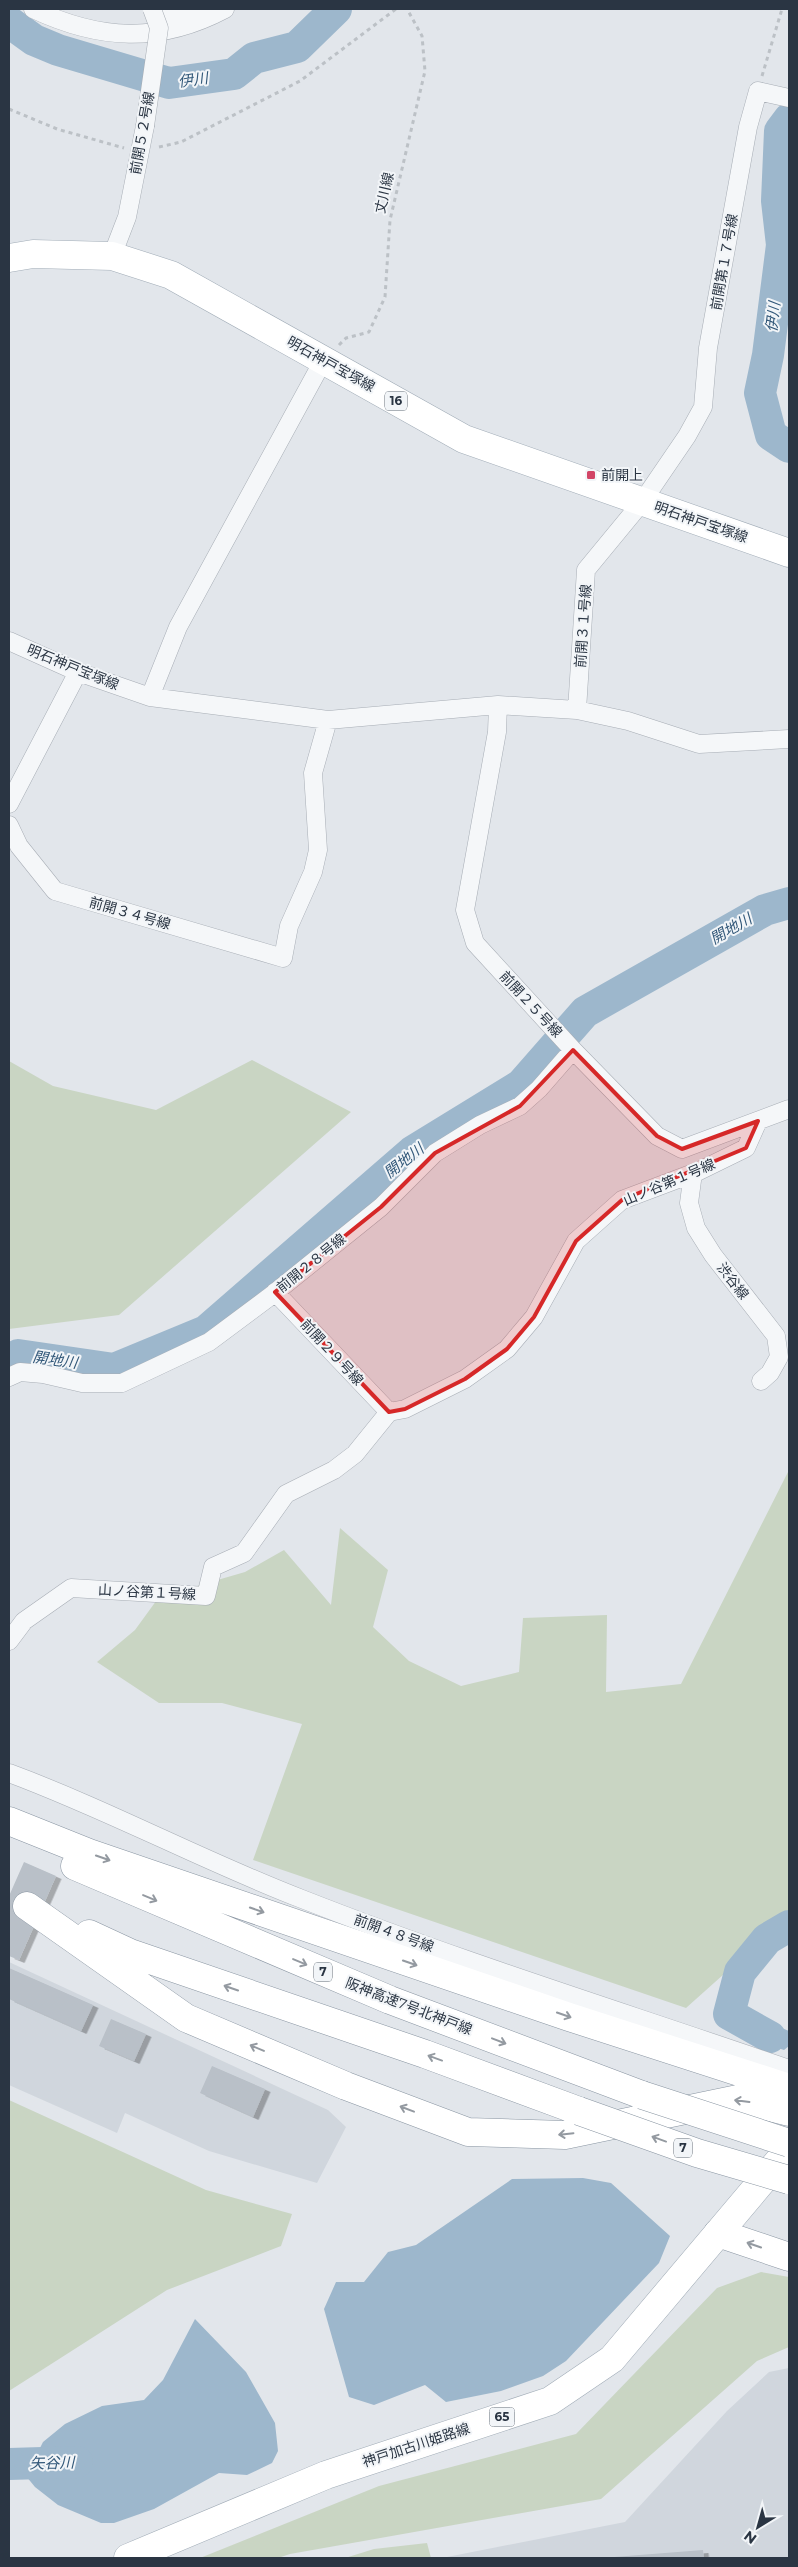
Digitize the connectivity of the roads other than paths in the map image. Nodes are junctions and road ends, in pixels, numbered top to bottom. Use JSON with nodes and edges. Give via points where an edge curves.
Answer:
{"nodes":[{"id":1,"x":33,"y":9,"type":"edge"},
{"id":2,"x":199,"y":9,"type":"edge"},
{"id":3,"x":225,"y":9,"type":"edge"},
{"id":4,"x":154,"y":12,"type":"edge"},
{"id":5,"x":789,"y":98,"type":"edge"},
{"id":6,"x":112,"y":256,"type":"junction"},
{"id":7,"x":9,"y":258,"type":"edge"},
{"id":8,"x":324,"y":359,"type":"junction"},
{"id":9,"x":642,"y":502,"type":"junction"},
{"id":10,"x":789,"y":553,"type":"edge"},
{"id":11,"x":9,"y":642,"type":"edge"},
{"id":12,"x":78,"y":672,"type":"junction"},
{"id":13,"x":150,"y":697,"type":"junction"},
{"id":14,"x":498,"y":705,"type":"junction"},
{"id":15,"x":577,"y":710,"type":"junction"},
{"id":16,"x":328,"y":720,"type":"junction"},
{"id":17,"x":789,"y":739,"type":"edge"},
{"id":18,"x":9,"y":804,"type":"edge"},
{"id":19,"x":9,"y":825,"type":"edge"},
{"id":20,"x":572,"y":1049,"type":"junction"},
{"id":21,"x":789,"y":1109,"type":"edge"},
{"id":22,"x":758,"y":1121,"type":"junction"},
{"id":23,"x":693,"y":1173,"type":"junction"},
{"id":24,"x":275,"y":1292,"type":"junction"},
{"id":25,"x":9,"y":1377,"type":"edge"},
{"id":26,"x":761,"y":1381,"type":"dead end"},
{"id":27,"x":389,"y":1412,"type":"junction"},
{"id":28,"x":9,"y":1641,"type":"edge"},
{"id":29,"x":9,"y":1773,"type":"edge"},
{"id":30,"x":9,"y":1820,"type":"edge"},
{"id":31,"x":9,"y":1838,"type":"edge"},
{"id":32,"x":18,"y":1901,"type":"edge"},
{"id":33,"x":789,"y":2069,"type":"edge"},
{"id":34,"x":789,"y":2088,"type":"edge"},
{"id":35,"x":789,"y":2112,"type":"edge"},
{"id":36,"x":789,"y":2144,"type":"edge"},
{"id":37,"x":789,"y":2149,"type":"edge"},
{"id":38,"x":697,"y":2153,"type":"junction"},
{"id":39,"x":789,"y":2180,"type":"edge"},
{"id":40,"x":789,"y":2188,"type":"edge"},
{"id":41,"x":718,"y":2233,"type":"junction"},
{"id":42,"x":789,"y":2257,"type":"edge"},
{"id":43,"x":128,"y":2558,"type":"edge"}],
"edges":[{"from":1,"to":3,"type":"street","via":[[67,24],[101,33],[146,33],[172,31]]},
{"from":2,"to":4,"type":"street","via":[[178,16]]},
{"from":4,"to":6,"type":"street","name":"前開５２号線","bridge":true,"via":[[159,28],[145,126],[126,217]]},
{"from":5,"to":9,"type":"street","name":"前開第１７号線","via":[[758,91],[748,128],[708,348],[703,407]]},
{"from":6,"to":7,"type":"main road","name":"明石神戸宝塚線","number":"16","via":[[33,254]]},
{"from":6,"to":8,"type":"main road","name":"明石神戸宝塚線","number":"16","via":[[171,275]]},
{"from":8,"to":9,"type":"main road","name":"明石神戸宝塚線","number":"16","via":[[464,440]]},
{"from":8,"to":13,"type":"street","via":[[178,627]]},
{"from":9,"to":10,"type":"main road","name":"明石神戸宝塚線","number":"16"},
{"from":9,"to":15,"type":"street","name":"前開３１号線","via":[[586,570]]},
{"from":11,"to":12,"type":"street","name":"明石神戸宝塚線"},
{"from":12,"to":13,"type":"street","name":"明石神戸宝塚線"},
{"from":12,"to":18,"type":"street"},
{"from":13,"to":16,"type":"street","name":"明石神戸宝塚線"},
{"from":14,"to":15,"type":"street","name":"明石神戸宝塚線"},
{"from":14,"to":16,"type":"street","name":"明石神戸宝塚線"},
{"from":14,"to":20,"type":"street","name":"前開２５号線","via":[[497,732],[465,910],[474,943]]},
{"from":15,"to":17,"type":"street","name":"明石神戸宝塚線","via":[[628,721],[699,744]]},
{"from":16,"to":19,"type":"street","name":"前開３４号線","via":[[313,772],[318,850],[313,872],[290,926],[282,958],[55,891],[19,846]]},
{"from":20,"to":22,"type":"street","name":"前開２５号線","via":[[657,1136],[682,1149]]},
{"from":20,"to":24,"type":"street","name":"前開２８号線","via":[[539,1089],[520,1106],[480,1125],[435,1153],[380,1207]]},
{"from":21,"to":22,"type":"street","name":"前開２５号線"},
{"from":22,"to":23,"type":"street","name":"山ノ谷第１号線","via":[[746,1148]]},
{"from":23,"to":26,"type":"street","name":"渋谷線","via":[[689,1203],[696,1228],[776,1336],[779,1357]]},
{"from":23,"to":27,"type":"street","name":"山ノ谷第１号線","via":[[622,1200],[576,1241],[534,1317],[507,1350],[465,1379],[405,1408]]},
{"from":24,"to":25,"type":"street","name":"前開２８号線","via":[[209,1342],[122,1383],[82,1383],[20,1372]]},
{"from":24,"to":27,"type":"street","name":"前開２９号線"},
{"from":27,"to":28,"type":"street","name":"山ノ谷第１号線","via":[[355,1454],[334,1470],[286,1494],[244,1554],[213,1567],[206,1596],[71,1588],[24,1622]]},
{"from":29,"to":33,"type":"street","name":"前開４８号線","via":[[304,1900]]},
{"from":30,"to":34,"type":"main road","one_way":true,"via":[[98,1856],[569,2017]]},
{"from":31,"to":36,"type":"main road","name":"阪神高速7号北神戸線","number":"7","one_way":true,"bridge":true,"via":[[390,2000],[642,2095]]},
{"from":35,"to":32,"type":"main road","one_way":true,"via":[[738,2099],[564,2135],[468,2132],[346,2086],[186,2018]]},
{"from":38,"to":32,"type":"main road","number":"7","one_way":true,"bridge":true,"via":[[425,2054],[130,1953]]},
{"from":37,"to":41,"type":"main road","name":"神戸加古川姫路線","number":"65"},
{"from":38,"to":39,"type":"main road","number":"7","bridge":true},
{"from":38,"to":40,"type":"main road","bridge":true},
{"from":42,"to":41,"type":"main road","one_way":true},
{"from":41,"to":43,"type":"main road","name":"神戸加古川姫路線","number":"65","via":[[612,2359],[550,2401],[326,2475]]}]}
